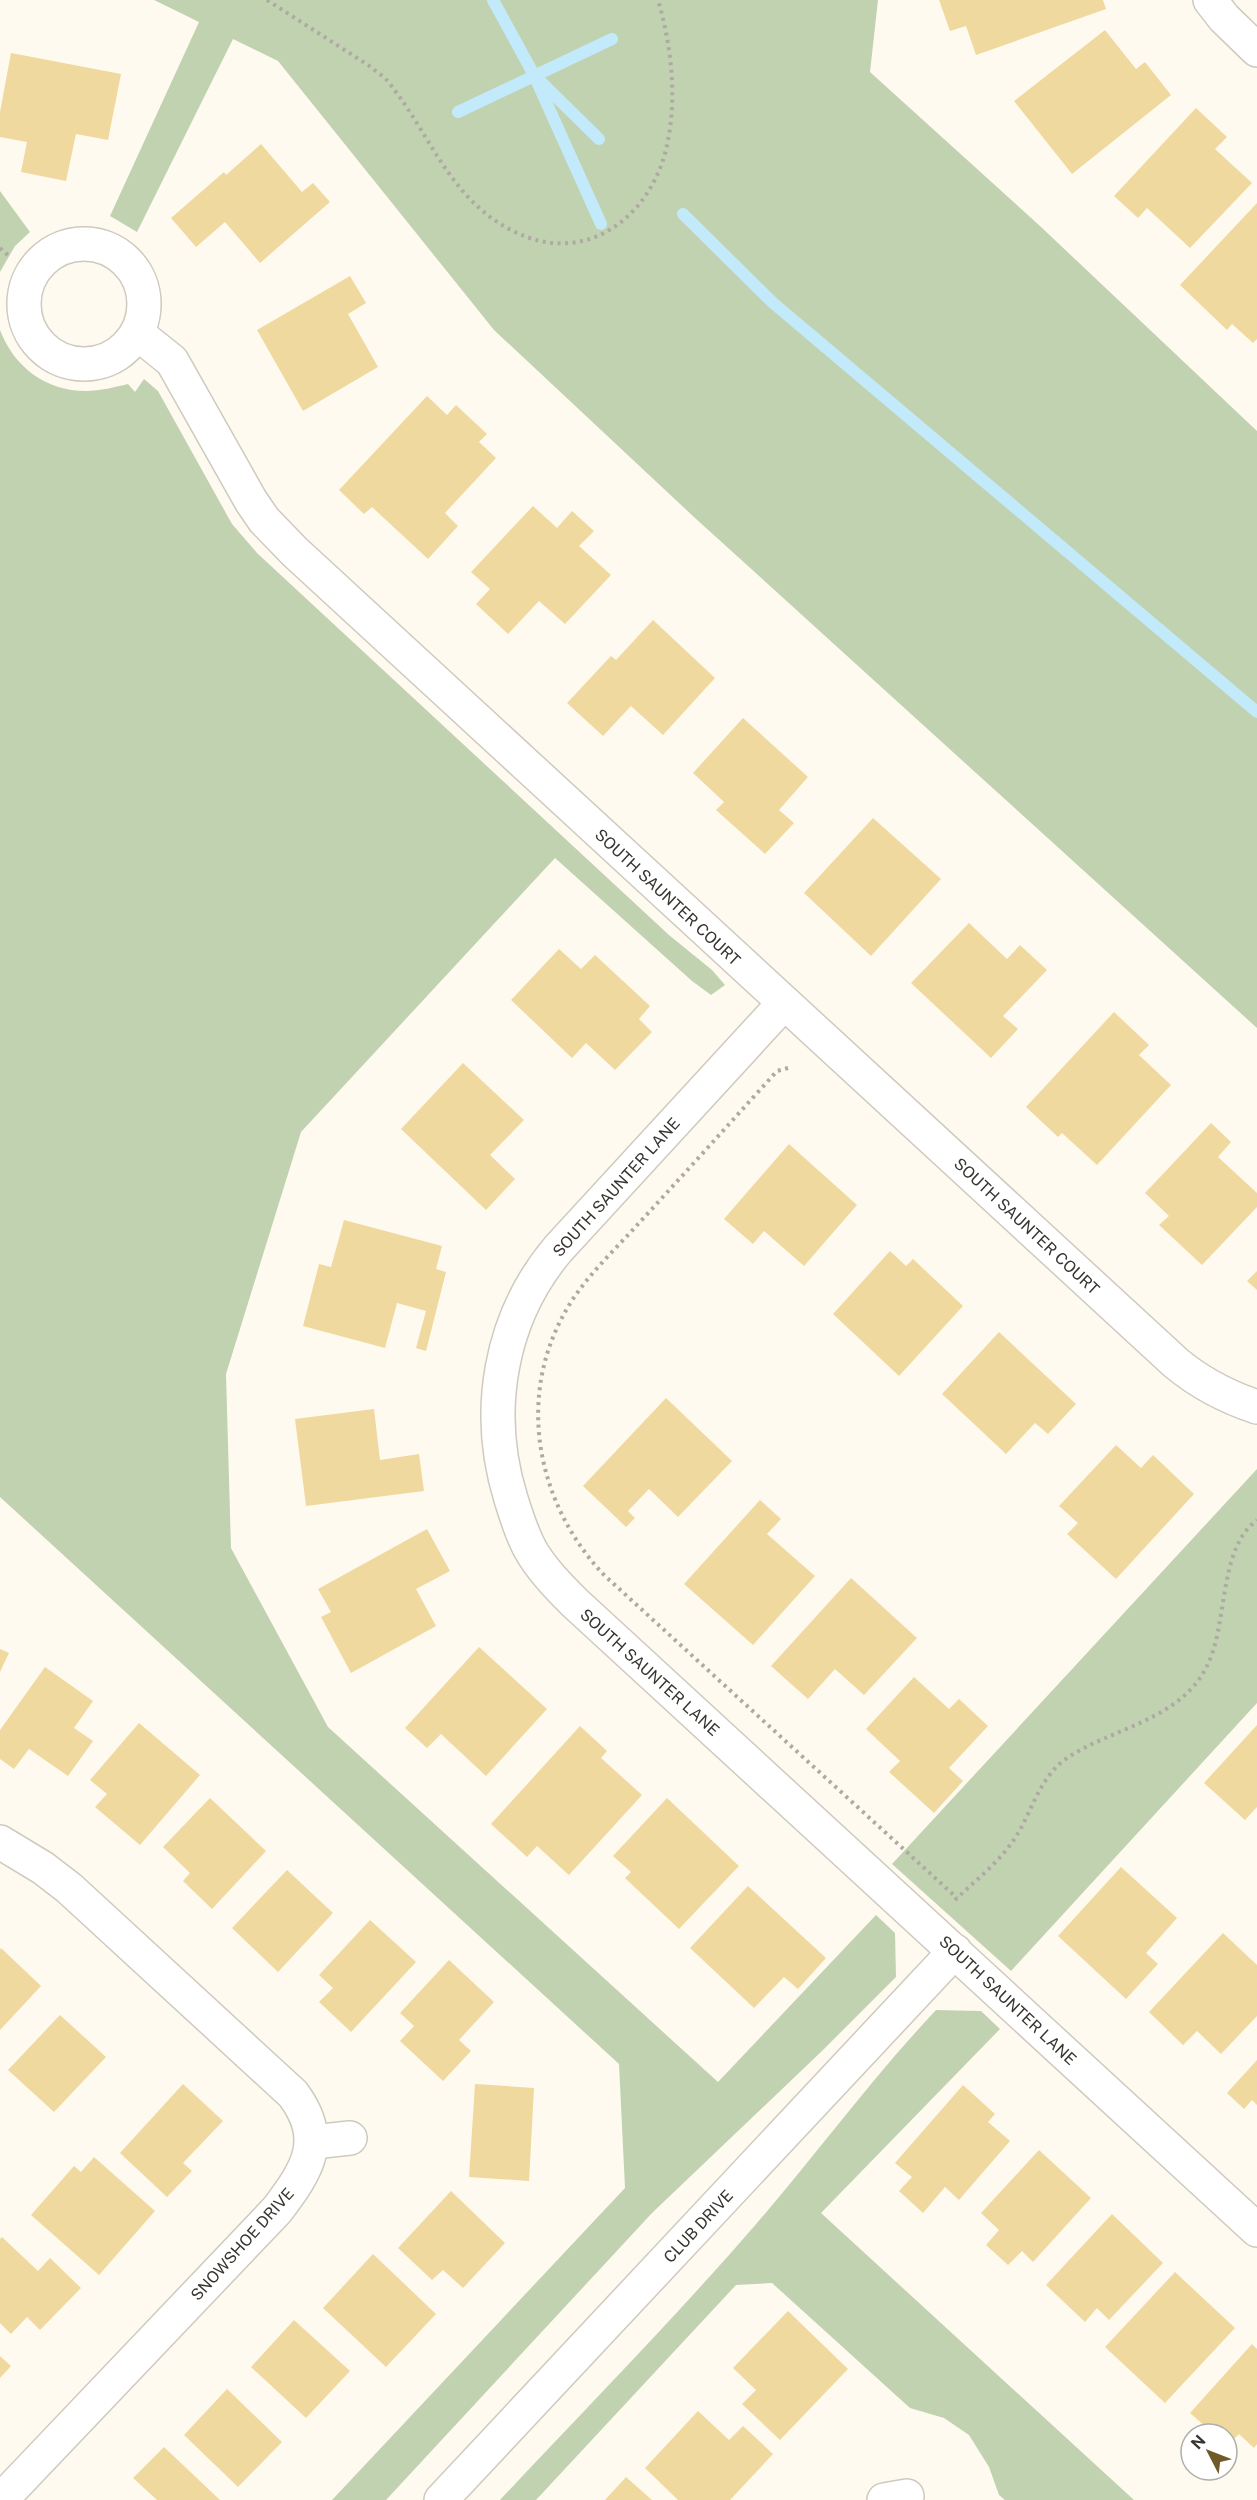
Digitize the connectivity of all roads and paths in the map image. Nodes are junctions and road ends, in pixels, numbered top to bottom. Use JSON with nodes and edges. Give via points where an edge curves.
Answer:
{"nodes":[{"id":1,"x":267,"y":0,"type":"edge"},
{"id":2,"x":658,"y":0,"type":"edge"},
{"id":3,"x":1210,"y":0,"type":"edge"},
{"id":4,"x":1257,"y":50,"type":"edge"},
{"id":5,"x":0,"y":248,"type":"edge"},
{"id":6,"x":11,"y":258,"type":"dead end"},
{"id":7,"x":137,"y":333,"type":"dead end"},
{"id":8,"x":784,"y":1003,"type":"junction"},
{"id":9,"x":788,"y":1068,"type":"dead end"},
{"id":10,"x":1257,"y":1407,"type":"edge"},
{"id":11,"x":1257,"y":1520,"type":"edge"},
{"id":12,"x":0,"y":1842,"type":"edge"},
{"id":13,"x":957,"y":1898,"type":"junction"},
{"id":14,"x":951,"y":1905,"type":"dead end"},
{"id":15,"x":955,"y":1951,"type":"junction"},
{"id":16,"x":350,"y":2138,"type":"dead end"},
{"id":17,"x":313,"y":2142,"type":"junction"},
{"id":18,"x":1257,"y":2230,"type":"edge"},
{"id":19,"x":1,"y":2500,"type":"edge"},
{"id":20,"x":441,"y":2500,"type":"edge"}],
"edges":[{"from":1,"to":2,"type":"path","via":[[385,78],[458,188],[477,206],[515,232],[554,243],[589,240],[608,233],[637,207],[662,165],[672,102],[670,62]]},
{"from":3,"to":4,"type":"street"},
{"from":5,"to":6,"type":"path"},
{"from":7,"to":8,"type":"street","name":"SOUTH SAUNTER COURT","via":[[172,361],[251,501],[279,537]]},
{"from":8,"to":10,"type":"street","name":"SOUTH SAUNTER COURT","via":[[1176,1363],[1219,1392]]},
{"from":8,"to":15,"type":"street","name":"SOUTH SAUNTER LANE","via":[[558,1250],[528,1290],[501,1371],[500,1457],[521,1531],[560,1589]]},
{"from":9,"to":13,"type":"path","via":[[777,1071],[572,1301],[554,1335],[542,1376],[538,1419],[544,1465],[566,1525],[591,1561]]},
{"from":11,"to":13,"type":"path","via":[[1240,1538],[1233,1556],[1215,1648],[1199,1679],[1148,1720],[1066,1759],[1036,1796],[1013,1841]]},
{"from":12,"to":17,"type":"street","via":[[69,1888],[285,2086],[305,2110]]},
{"from":13,"to":14,"type":"path"},
{"from":15,"to":18,"type":"street","name":"SOUTH SAUNTER LANE"},
{"from":15,"to":20,"type":"street","name":"CLUB DRIVE"},
{"from":16,"to":17,"type":"street"},
{"from":17,"to":19,"type":"street","name":"SNOWSHOE DRIVE","via":[[303,2172],[277,2210]]}]}
